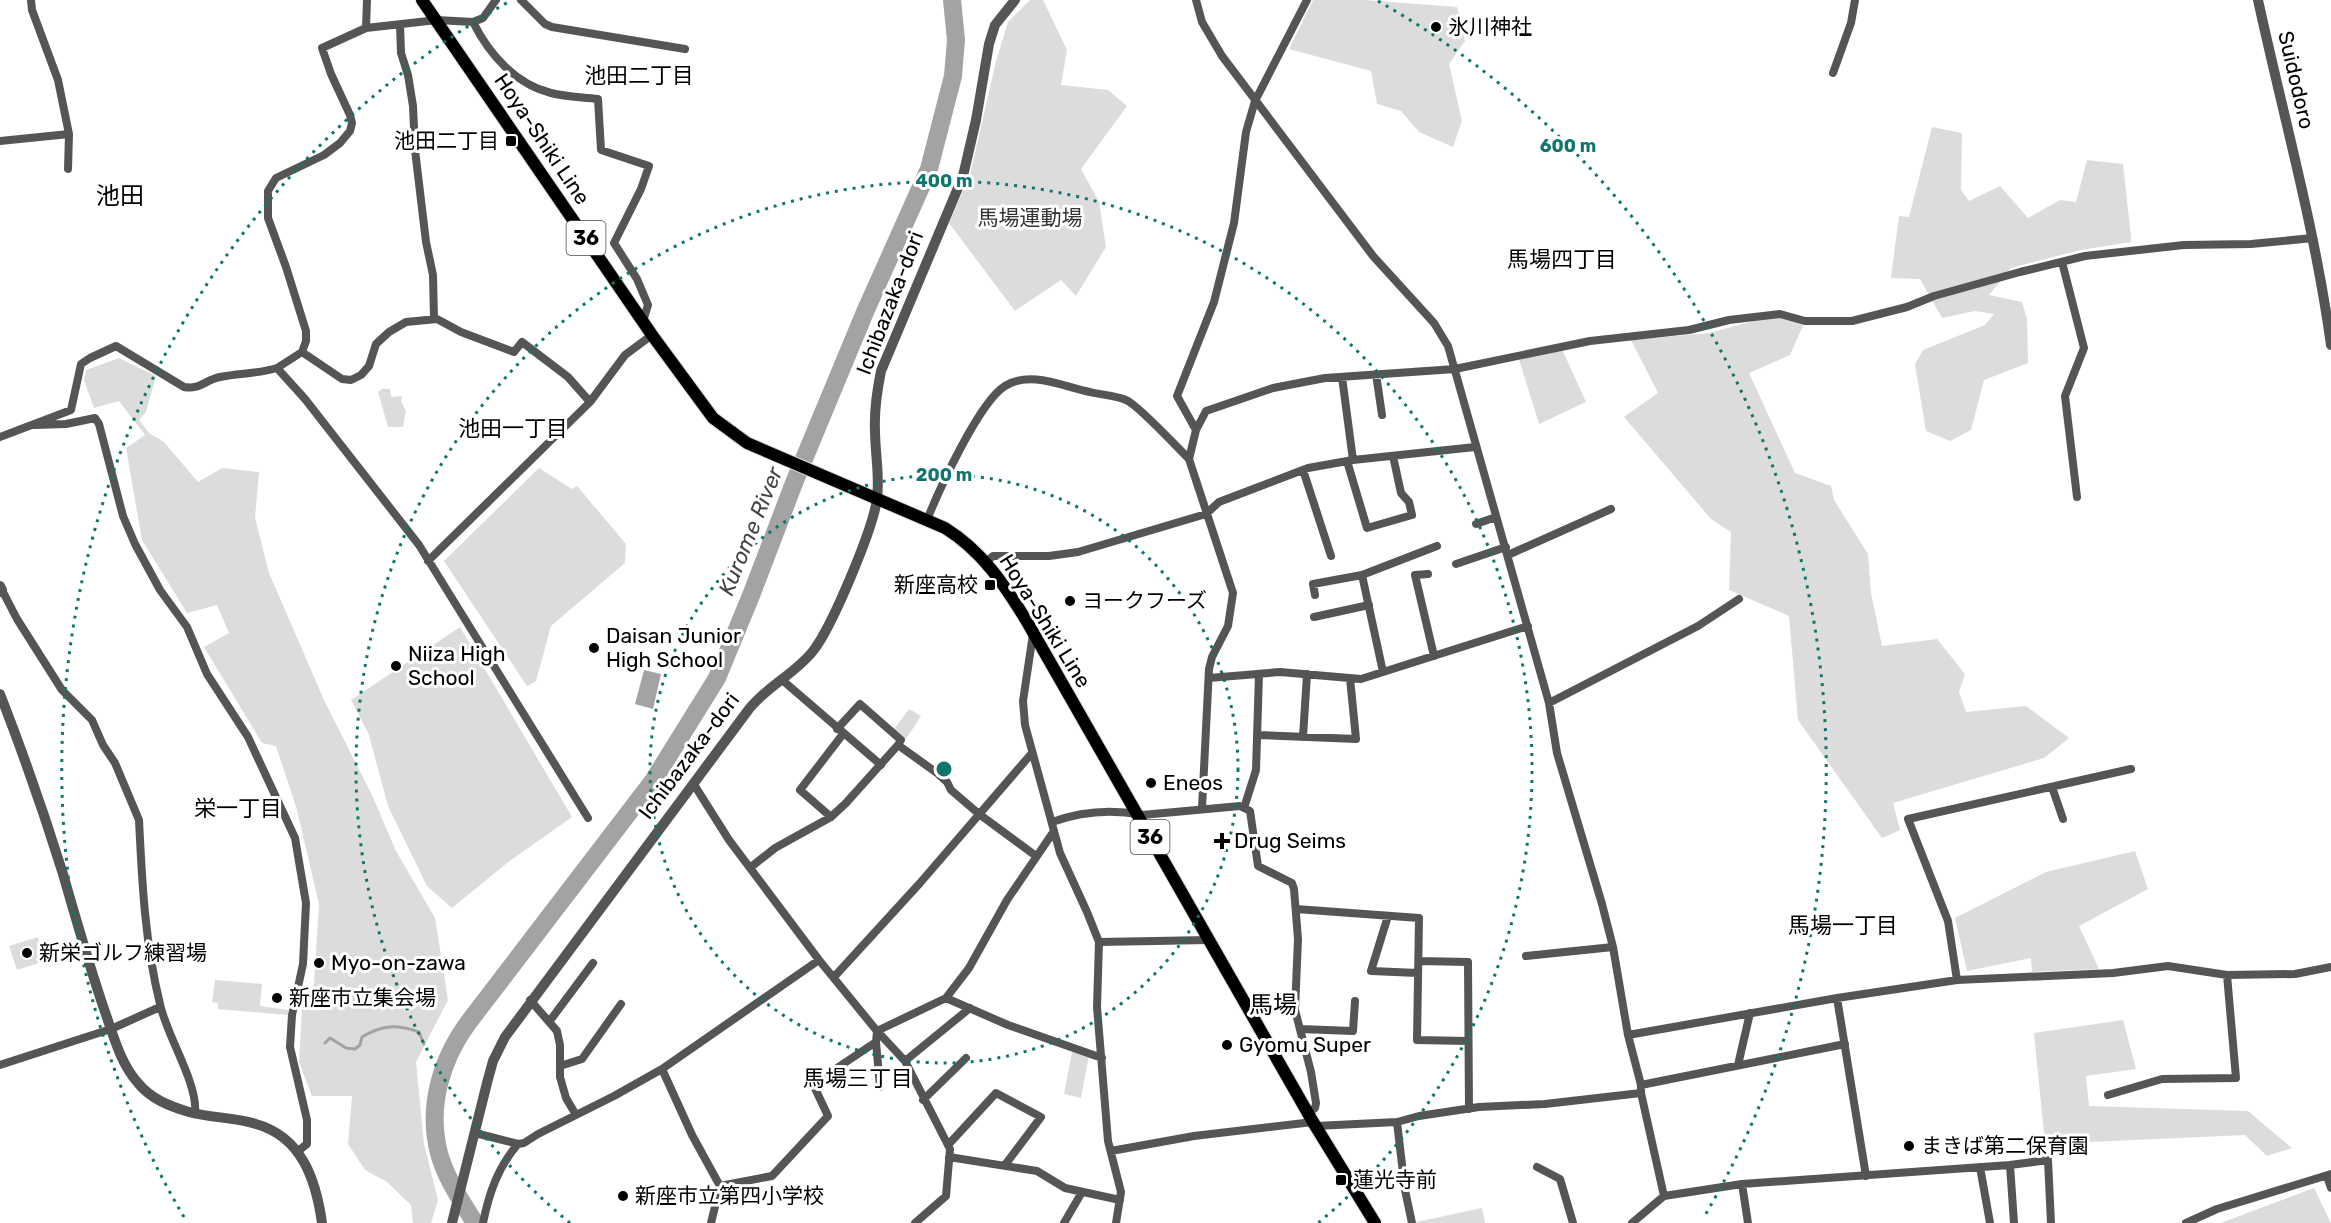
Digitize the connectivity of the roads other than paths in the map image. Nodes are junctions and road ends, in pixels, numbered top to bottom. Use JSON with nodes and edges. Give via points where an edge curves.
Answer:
{"nodes":[{"id":1,"x":31,"y":0,"type":"edge"},
{"id":2,"x":367,"y":0,"type":"edge"},
{"id":3,"x":422,"y":0,"type":"edge"},
{"id":4,"x":496,"y":0,"type":"edge"},
{"id":5,"x":521,"y":0,"type":"edge"},
{"id":6,"x":1015,"y":0,"type":"edge"},
{"id":7,"x":1196,"y":0,"type":"edge"},
{"id":8,"x":1307,"y":0,"type":"edge"},
{"id":9,"x":1855,"y":0,"type":"edge"},
{"id":10,"x":2258,"y":0,"type":"edge"},
{"id":11,"x":437,"y":21,"type":"junction"},
{"id":12,"x":473,"y":22,"type":"junction"},
{"id":13,"x":400,"y":26,"type":"junction"},
{"id":14,"x":366,"y":28,"type":"junction"},
{"id":15,"x":686,"y":49,"type":"dead end"},
{"id":16,"x":1833,"y":73,"type":"dead end"},
{"id":17,"x":1255,"y":101,"type":"junction"},
{"id":18,"x":69,"y":134,"type":"junction"},
{"id":19,"x":0,"y":141,"type":"edge"},
{"id":20,"x":68,"y":169,"type":"dead end"},
{"id":21,"x":2313,"y":238,"type":"junction"},
{"id":22,"x":2062,"y":262,"type":"junction"},
{"id":23,"x":434,"y":319,"type":"junction"},
{"id":24,"x":643,"y":321,"type":"junction"},
{"id":25,"x":652,"y":335,"type":"junction"},
{"id":26,"x":2331,"y":345,"type":"edge"},
{"id":27,"x":302,"y":352,"type":"junction"},
{"id":28,"x":277,"y":368,"type":"junction"},
{"id":29,"x":1455,"y":369,"type":"junction"},
{"id":30,"x":1376,"y":374,"type":"junction"},
{"id":31,"x":1342,"y":377,"type":"junction"},
{"id":32,"x":590,"y":402,"type":"junction"},
{"id":33,"x":1382,"y":415,"type":"dead end"},
{"id":34,"x":27,"y":425,"type":"junction"},
{"id":35,"x":1196,"y":430,"type":"junction"},
{"id":36,"x":0,"y":437,"type":"edge"},
{"id":37,"x":1475,"y":447,"type":"junction"},
{"id":38,"x":1393,"y":456,"type":"junction"},
{"id":39,"x":1189,"y":459,"type":"junction"},
{"id":40,"x":1350,"y":461,"type":"junction"},
{"id":41,"x":1303,"y":470,"type":"junction"},
{"id":42,"x":2077,"y":497,"type":"dead end"},
{"id":43,"x":877,"y":499,"type":"junction"},
{"id":44,"x":1611,"y":509,"type":"dead end"},
{"id":45,"x":1206,"y":514,"type":"junction"},
{"id":46,"x":1496,"y":518,"type":"junction"},
{"id":47,"x":927,"y":520,"type":"junction"},
{"id":48,"x":1476,"y":524,"type":"dead end"},
{"id":49,"x":1437,"y":546,"type":"dead end"},
{"id":50,"x":1507,"y":551,"type":"junction"},
{"id":51,"x":1331,"y":556,"type":"dead end"},
{"id":52,"x":428,"y":561,"type":"junction"},
{"id":53,"x":986,"y":562,"type":"junction"},
{"id":54,"x":1456,"y":564,"type":"dead end"},
{"id":55,"x":1428,"y":574,"type":"dead end"},
{"id":56,"x":1362,"y":575,"type":"junction"},
{"id":57,"x":1,"y":589,"type":"edge"},
{"id":58,"x":1315,"y":595,"type":"dead end"},
{"id":59,"x":1739,"y":599,"type":"dead end"},
{"id":60,"x":1369,"y":605,"type":"junction"},
{"id":61,"x":1314,"y":617,"type":"dead end"},
{"id":62,"x":1528,"y":626,"type":"junction"},
{"id":63,"x":1033,"y":634,"type":"junction"},
{"id":64,"x":1434,"y":656,"type":"junction"},
{"id":65,"x":1383,"y":672,"type":"junction"},
{"id":66,"x":1259,"y":674,"type":"junction"},
{"id":67,"x":1307,"y":675,"type":"junction"},
{"id":68,"x":1209,"y":678,"type":"junction"},
{"id":69,"x":1350,"y":678,"type":"junction"},
{"id":70,"x":781,"y":679,"type":"junction"},
{"id":71,"x":0,"y":694,"type":"edge"},
{"id":72,"x":1549,"y":703,"type":"junction"},
{"id":73,"x":840,"y":731,"type":"junction"},
{"id":74,"x":1257,"y":735,"type":"junction"},
{"id":75,"x":1303,"y":737,"type":"junction"},
{"id":76,"x":898,"y":745,"type":"junction"},
{"id":77,"x":1032,"y":753,"type":"junction"},
{"id":78,"x":881,"y":765,"type":"junction"},
{"id":79,"x":2131,"y":769,"type":"dead end"},
{"id":80,"x":693,"y":783,"type":"junction"},
{"id":81,"x":2052,"y":787,"type":"junction"},
{"id":82,"x":1202,"y":808,"type":"junction"},
{"id":83,"x":1244,"y":808,"type":"junction"},
{"id":84,"x":979,"y":814,"type":"junction"},
{"id":85,"x":1136,"y":814,"type":"junction"},
{"id":86,"x":831,"y":817,"type":"junction"},
{"id":87,"x":588,"y":818,"type":"dead end"},
{"id":88,"x":2063,"y":819,"type":"dead end"},
{"id":89,"x":1053,"y":827,"type":"junction"},
{"id":90,"x":1036,"y":856,"type":"junction"},
{"id":91,"x":751,"y":867,"type":"junction"},
{"id":92,"x":1296,"y":909,"type":"junction"},
{"id":93,"x":1388,"y":916,"type":"junction"},
{"id":94,"x":1209,"y":940,"type":"junction"},
{"id":95,"x":1099,"y":942,"type":"junction"},
{"id":96,"x":1613,"y":947,"type":"junction"},
{"id":97,"x":1526,"y":956,"type":"dead end"},
{"id":98,"x":819,"y":960,"type":"junction"},
{"id":99,"x":1419,"y":961,"type":"junction"},
{"id":100,"x":592,"y":963,"type":"dead end"},
{"id":101,"x":2331,"y":967,"type":"edge"},
{"id":102,"x":1418,"y":974,"type":"junction"},
{"id":103,"x":2227,"y":975,"type":"junction"},
{"id":104,"x":834,"y":977,"type":"junction"},
{"id":105,"x":1957,"y":980,"type":"junction"},
{"id":106,"x":946,"y":998,"type":"junction"},
{"id":107,"x":1837,"y":998,"type":"junction"},
{"id":108,"x":530,"y":1000,"type":"junction"},
{"id":109,"x":1355,"y":1001,"type":"dead end"},
{"id":110,"x":621,"y":1004,"type":"dead end"},
{"id":111,"x":160,"y":1007,"type":"junction"},
{"id":112,"x":970,"y":1008,"type":"junction"},
{"id":113,"x":1750,"y":1013,"type":"junction"},
{"id":114,"x":549,"y":1022,"type":"junction"},
{"id":115,"x":111,"y":1029,"type":"junction"},
{"id":116,"x":1300,"y":1029,"type":"junction"},
{"id":117,"x":877,"y":1031,"type":"junction"},
{"id":118,"x":1628,"y":1035,"type":"junction"},
{"id":119,"x":1468,"y":1041,"type":"junction"},
{"id":120,"x":876,"y":1042,"type":"junction"},
{"id":121,"x":1845,"y":1044,"type":"junction"},
{"id":122,"x":966,"y":1058,"type":"dead end"},
{"id":123,"x":1102,"y":1058,"type":"junction"},
{"id":124,"x":905,"y":1061,"type":"junction"},
{"id":125,"x":0,"y":1065,"type":"edge"},
{"id":126,"x":1738,"y":1065,"type":"junction"},
{"id":127,"x":560,"y":1066,"type":"junction"},
{"id":128,"x":662,"y":1069,"type":"junction"},
{"id":129,"x":880,"y":1087,"type":"dead end"},
{"id":130,"x":1641,"y":1089,"type":"junction"},
{"id":131,"x":2108,"y":1095,"type":"dead end"},
{"id":132,"x":923,"y":1100,"type":"junction"},
{"id":133,"x":1469,"y":1109,"type":"junction"},
{"id":134,"x":195,"y":1113,"type":"junction"},
{"id":135,"x":576,"y":1115,"type":"junction"},
{"id":136,"x":1312,"y":1121,"type":"junction"},
{"id":137,"x":1397,"y":1122,"type":"junction"},
{"id":138,"x":475,"y":1133,"type":"junction"},
{"id":139,"x":518,"y":1144,"type":"junction"},
{"id":140,"x":948,"y":1145,"type":"junction"},
{"id":141,"x":298,"y":1151,"type":"junction"},
{"id":142,"x":1111,"y":1151,"type":"junction"},
{"id":143,"x":949,"y":1157,"type":"junction"},
{"id":144,"x":2010,"y":1164,"type":"junction"},
{"id":145,"x":1005,"y":1165,"type":"junction"},
{"id":146,"x":1537,"y":1167,"type":"dead end"},
{"id":147,"x":1980,"y":1167,"type":"junction"},
{"id":148,"x":2329,"y":1175,"type":"edge"},
{"id":149,"x":1866,"y":1176,"type":"junction"},
{"id":150,"x":1742,"y":1184,"type":"junction"},
{"id":151,"x":720,"y":1186,"type":"junction"},
{"id":152,"x":2331,"y":1188,"type":"edge"},
{"id":153,"x":1082,"y":1192,"type":"junction"},
{"id":154,"x":1664,"y":1196,"type":"junction"},
{"id":155,"x":1120,"y":1200,"type":"junction"},
{"id":156,"x":321,"y":1223,"type":"edge"},
{"id":157,"x":452,"y":1223,"type":"edge"},
{"id":158,"x":483,"y":1223,"type":"edge"},
{"id":159,"x":711,"y":1223,"type":"edge"},
{"id":160,"x":915,"y":1223,"type":"edge"},
{"id":161,"x":1064,"y":1223,"type":"edge"},
{"id":162,"x":1116,"y":1223,"type":"edge"},
{"id":163,"x":1375,"y":1223,"type":"edge"},
{"id":164,"x":1412,"y":1223,"type":"edge"},
{"id":165,"x":1573,"y":1223,"type":"edge"},
{"id":166,"x":1632,"y":1223,"type":"edge"},
{"id":167,"x":1748,"y":1223,"type":"edge"},
{"id":168,"x":1989,"y":1223,"type":"edge"},
{"id":169,"x":2014,"y":1223,"type":"edge"},
{"id":170,"x":2051,"y":1223,"type":"edge"},
{"id":171,"x":2186,"y":1223,"type":"edge"}],
"edges":[{"from":1,"to":18,"type":"street","via":[[58,80]]},
{"from":2,"to":14,"type":"street"},
{"from":3,"to":11,"type":"main road","name":"Hoya-Shiki Line","number":"36"},
{"from":4,"to":12,"type":"street","via":[[483,18]]},
{"from":5,"to":15,"type":"street","via":[[552,27]]},
{"from":6,"to":43,"type":"street","name":"Ichibazaka-dori","via":[[992,34],[963,176],[881,371],[875,405]]},
{"from":7,"to":17,"type":"street","via":[[1202,22]]},
{"from":8,"to":17,"type":"street"},
{"from":9,"to":16,"type":"street"},
{"from":10,"to":21,"type":"street","name":"Suidodoro"},
{"from":11,"to":12,"type":"street"},
{"from":11,"to":13,"type":"street"},
{"from":11,"to":24,"type":"main road","name":"Hoya-Shiki Line","number":"36"},
{"from":12,"to":24,"type":"street","via":[[495,57],[527,84],[551,93],[598,99],[601,150],[649,166],[614,243],[648,305]]},
{"from":13,"to":14,"type":"street"},
{"from":13,"to":23,"type":"street","via":[[433,275]]},
{"from":14,"to":27,"type":"street","via":[[322,48],[350,115],[350,131],[324,155],[276,178],[268,191],[268,218],[306,331]]},
{"from":17,"to":29,"type":"street","via":[[1374,256],[1434,324],[1448,346]]},
{"from":17,"to":35,"type":"street","via":[[1214,302],[1177,396]]},
{"from":18,"to":19,"type":"street"},
{"from":18,"to":20,"type":"street"},
{"from":21,"to":22,"type":"street","via":[[2184,245]]},
{"from":21,"to":26,"type":"street","name":"Suidodoro"},
{"from":22,"to":29,"type":"street","via":[[1852,321],[1805,321],[1780,314],[1749,317],[1689,330],[1590,341]]},
{"from":22,"to":42,"type":"street","via":[[2084,348],[2065,396]]},
{"from":23,"to":27,"type":"street","via":[[406,322],[389,332],[376,344],[369,366],[351,380],[342,379]]},
{"from":23,"to":32,"type":"street","via":[[514,352],[522,342],[568,377]]},
{"from":24,"to":25,"type":"main road","name":"Hoya-Shiki Line","number":"36"},
{"from":25,"to":32,"type":"street","via":[[617,363]]},
{"from":25,"to":43,"type":"main road","name":"Hoya-Shiki Line","number":"36","via":[[713,418],[735,436]]},
{"from":27,"to":28,"type":"street"},
{"from":28,"to":34,"type":"street","via":[[217,377],[194,389],[184,387],[116,346],[81,364],[71,410]]},
{"from":28,"to":52,"type":"street"},
{"from":29,"to":30,"type":"street"},
{"from":29,"to":37,"type":"street"},
{"from":30,"to":31,"type":"street"},
{"from":30,"to":33,"type":"street"},
{"from":31,"to":35,"type":"street","via":[[1273,388],[1206,411]]},
{"from":31,"to":40,"type":"street"},
{"from":32,"to":52,"type":"street"},
{"from":34,"to":36,"type":"street"},
{"from":34,"to":141,"type":"street","via":[[66,424],[91,417],[99,424],[123,516],[135,544],[160,590],[187,627],[207,674],[248,737],[295,838],[306,903],[303,964],[291,1039],[307,1120],[307,1144]]},
{"from":35,"to":39,"type":"street"},
{"from":37,"to":38,"type":"street"},
{"from":37,"to":46,"type":"street"},
{"from":38,"to":40,"type":"street"},
{"from":38,"to":40,"type":"street","via":[[1401,493],[1409,502],[1412,516],[1367,528]]},
{"from":39,"to":45,"type":"street"},
{"from":39,"to":47,"type":"street","via":[[1127,400],[1044,380],[1020,381],[1005,386],[993,397],[975,423]]},
{"from":40,"to":41,"type":"street"},
{"from":41,"to":45,"type":"street","via":[[1219,502]]},
{"from":41,"to":51,"type":"street"},
{"from":43,"to":47,"type":"main road","name":"Hoya-Shiki Line","number":"36"},
{"from":43,"to":70,"type":"street","name":"Ichibazaka-dori","via":[[867,533],[822,638],[802,663]]},
{"from":44,"to":50,"type":"street"},
{"from":45,"to":53,"type":"street","via":[[1078,552],[993,556]]},
{"from":45,"to":68,"type":"street","via":[[1233,593],[1228,626],[1212,657]]},
{"from":46,"to":48,"type":"street"},
{"from":46,"to":50,"type":"street"},
{"from":47,"to":53,"type":"main road","name":"Hoya-Shiki Line","number":"36","via":[[956,536]]},
{"from":49,"to":56,"type":"street"},
{"from":50,"to":54,"type":"street"},
{"from":50,"to":62,"type":"street"},
{"from":52,"to":87,"type":"street"},
{"from":53,"to":63,"type":"main road","name":"Hoya-Shiki Line","number":"36"},
{"from":55,"to":64,"type":"street","via":[[1415,575]]},
{"from":56,"to":58,"type":"street","via":[[1313,584]]},
{"from":56,"to":60,"type":"street"},
{"from":57,"to":111,"type":"street","via":[[62,690],[92,720],[132,801],[139,820],[148,951]]},
{"from":59,"to":72,"type":"street","via":[[1698,626]]},
{"from":60,"to":61,"type":"street"},
{"from":60,"to":65,"type":"street"},
{"from":62,"to":64,"type":"street"},
{"from":62,"to":72,"type":"street"},
{"from":63,"to":77,"type":"street","via":[[1023,701]]},
{"from":63,"to":85,"type":"main road","name":"Hoya-Shiki Line","number":"36"},
{"from":64,"to":65,"type":"street"},
{"from":65,"to":69,"type":"street","via":[[1361,680]]},
{"from":66,"to":67,"type":"street"},
{"from":66,"to":68,"type":"street"},
{"from":66,"to":74,"type":"street"},
{"from":67,"to":69,"type":"street"},
{"from":67,"to":75,"type":"street"},
{"from":68,"to":82,"type":"street"},
{"from":69,"to":75,"type":"street","via":[[1356,739]]},
{"from":70,"to":73,"type":"street"},
{"from":70,"to":80,"type":"street","name":"Ichibazaka-dori","via":[[757,698]]},
{"from":71,"to":115,"type":"street","via":[[38,792]]},
{"from":72,"to":96,"type":"street","via":[[1557,753]]},
{"from":73,"to":76,"type":"street","via":[[860,704],[901,740]]},
{"from":73,"to":78,"type":"street"},
{"from":73,"to":86,"type":"street","via":[[800,790]]},
{"from":74,"to":75,"type":"street"},
{"from":74,"to":83,"type":"street","via":[[1256,770]]},
{"from":76,"to":78,"type":"street"},
{"from":76,"to":84,"type":"street","via":[[937,773]]},
{"from":77,"to":84,"type":"street"},
{"from":77,"to":89,"type":"street"},
{"from":78,"to":86,"type":"street"},
{"from":79,"to":81,"type":"street"},
{"from":80,"to":91,"type":"street"},
{"from":80,"to":108,"type":"street","name":"Ichibazaka-dori"},
{"from":81,"to":88,"type":"street"},
{"from":81,"to":105,"type":"street","via":[[1908,819],[1948,921]]},
{"from":82,"to":83,"type":"street"},
{"from":82,"to":85,"type":"street"},
{"from":83,"to":92,"type":"street","via":[[1250,812],[1258,866],[1292,883]]},
{"from":84,"to":90,"type":"street"},
{"from":84,"to":104,"type":"street"},
{"from":85,"to":89,"type":"street","via":[[1084,813]]},
{"from":85,"to":94,"type":"main road","name":"Hoya-Shiki Line","number":"36"},
{"from":86,"to":91,"type":"street","via":[[775,848]]},
{"from":89,"to":90,"type":"street"},
{"from":89,"to":95,"type":"street","via":[[1060,853]]},
{"from":90,"to":106,"type":"street","via":[[969,968]]},
{"from":91,"to":98,"type":"street"},
{"from":92,"to":93,"type":"street"},
{"from":92,"to":116,"type":"street","via":[[1295,1010]]},
{"from":93,"to":99,"type":"street","via":[[1419,918]]},
{"from":93,"to":102,"type":"street","via":[[1371,971]]},
{"from":94,"to":95,"type":"street"},
{"from":94,"to":136,"type":"main road","name":"Hoya-Shiki Line","number":"36"},
{"from":95,"to":123,"type":"street","via":[[1097,1007]]},
{"from":96,"to":97,"type":"street"},
{"from":96,"to":118,"type":"street"},
{"from":98,"to":104,"type":"street"},
{"from":98,"to":128,"type":"street"},
{"from":99,"to":102,"type":"street"},
{"from":99,"to":119,"type":"street","via":[[1468,962]]},
{"from":100,"to":114,"type":"street"},
{"from":101,"to":103,"type":"street","via":[[2295,974]]},
{"from":102,"to":119,"type":"street","via":[[1417,1040]]},
{"from":103,"to":105,"type":"street","via":[[2168,966],[2113,973]]},
{"from":103,"to":131,"type":"street","via":[[2236,1078],[2162,1079]]},
{"from":104,"to":117,"type":"street"},
{"from":105,"to":107,"type":"street"},
{"from":106,"to":112,"type":"street"},
{"from":106,"to":117,"type":"street"},
{"from":107,"to":113,"type":"street"},
{"from":107,"to":121,"type":"street"},
{"from":108,"to":114,"type":"street"},
{"from":108,"to":138,"type":"street","name":"Ichibazaka-dori","via":[[493,1061]]},
{"from":109,"to":116,"type":"street","via":[[1353,1031]]},
{"from":110,"to":127,"type":"street","via":[[582,1059]]},
{"from":111,"to":115,"type":"street"},
{"from":111,"to":134,"type":"street","via":[[192,1085]]},
{"from":112,"to":123,"type":"street"},
{"from":112,"to":124,"type":"street"},
{"from":113,"to":118,"type":"street"},
{"from":113,"to":126,"type":"street"},
{"from":114,"to":127,"type":"street","via":[[557,1031]]},
{"from":115,"to":125,"type":"street"},
{"from":115,"to":134,"type":"street","via":[[126,1066],[144,1090],[164,1103]]},
{"from":116,"to":136,"type":"street","via":[[1316,1103]]},
{"from":117,"to":120,"type":"street"},
{"from":117,"to":124,"type":"street"},
{"from":118,"to":130,"type":"street"},
{"from":119,"to":133,"type":"street"},
{"from":120,"to":129,"type":"street"},
{"from":120,"to":151,"type":"street","via":[[813,1084],[828,1116],[772,1176]]},
{"from":121,"to":126,"type":"street"},
{"from":121,"to":149,"type":"street"},
{"from":122,"to":132,"type":"street"},
{"from":123,"to":142,"type":"street"},
{"from":124,"to":132,"type":"street"},
{"from":126,"to":130,"type":"street"},
{"from":127,"to":135,"type":"street","via":[[566,1098]]},
{"from":128,"to":135,"type":"street"},
{"from":128,"to":151,"type":"street"},
{"from":130,"to":133,"type":"street","via":[[1545,1104]]},
{"from":130,"to":154,"type":"street"},
{"from":132,"to":140,"type":"street"},
{"from":133,"to":137,"type":"street"},
{"from":134,"to":141,"type":"street","via":[[256,1124],[272,1130]]},
{"from":135,"to":139,"type":"street"},
{"from":136,"to":137,"type":"street"},
{"from":136,"to":142,"type":"street"},
{"from":136,"to":163,"type":"main road","name":"Hoya-Shiki Line","number":"36"},
{"from":137,"to":164,"type":"street"},
{"from":138,"to":139,"type":"street"},
{"from":138,"to":157,"type":"street","name":"Ichibazaka-dori"},
{"from":139,"to":158,"type":"street","via":[[506,1157],[488,1198]]},
{"from":140,"to":143,"type":"street"},
{"from":140,"to":145,"type":"street","via":[[996,1093],[1041,1117]]},
{"from":141,"to":156,"type":"street","via":[[313,1180]]},
{"from":142,"to":155,"type":"street"},
{"from":143,"to":145,"type":"street"},
{"from":143,"to":160,"type":"street","via":[[946,1196]]},
{"from":144,"to":147,"type":"street"},
{"from":144,"to":169,"type":"street"},
{"from":144,"to":170,"type":"street","via":[[2048,1160]]},
{"from":145,"to":153,"type":"street","via":[[1037,1171],[1065,1188]]},
{"from":146,"to":165,"type":"street","via":[[1560,1179]]},
{"from":147,"to":149,"type":"street"},
{"from":147,"to":168,"type":"street"},
{"from":148,"to":152,"type":"street"},
{"from":148,"to":171,"type":"street","via":[[2217,1209]]},
{"from":149,"to":150,"type":"street"},
{"from":150,"to":154,"type":"street"},
{"from":150,"to":167,"type":"street"},
{"from":151,"to":159,"type":"street"},
{"from":153,"to":155,"type":"street"},
{"from":153,"to":161,"type":"street"},
{"from":154,"to":166,"type":"street"},
{"from":155,"to":162,"type":"street"}]}
